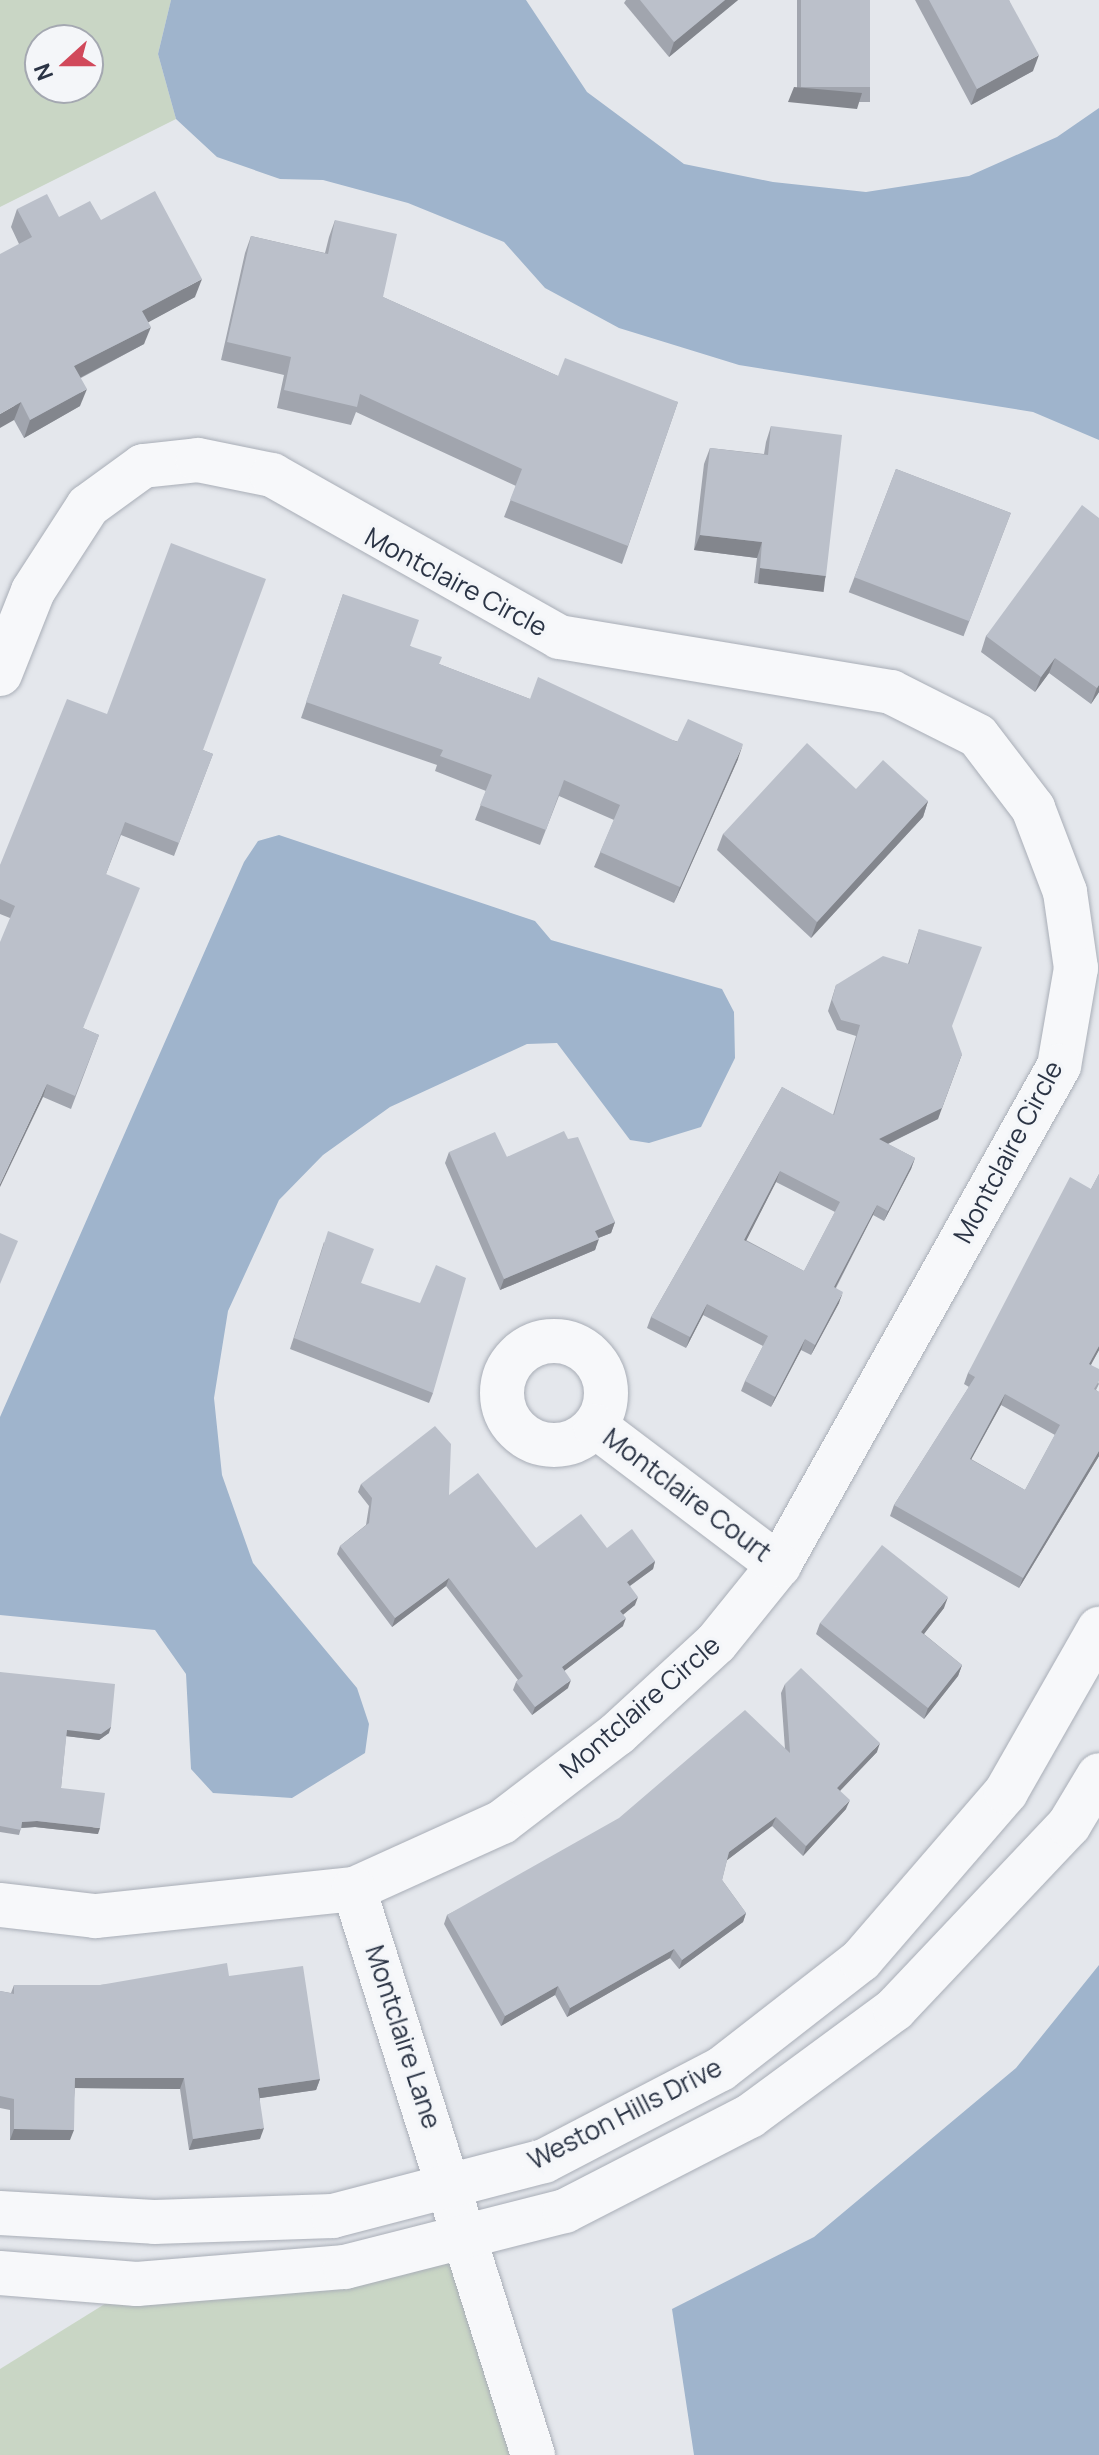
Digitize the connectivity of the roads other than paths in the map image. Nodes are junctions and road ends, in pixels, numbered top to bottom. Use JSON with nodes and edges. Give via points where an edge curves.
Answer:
{"nodes":[{"id":1,"x":0,"y":674,"type":"edge"},
{"id":2,"x":595,"y":1426,"type":"dead end"},
{"id":3,"x":779,"y":1565,"type":"junction"},
{"id":4,"x":1099,"y":1629,"type":"edge"},
{"id":5,"x":1099,"y":1775,"type":"edge"},
{"id":6,"x":354,"y":1889,"type":"junction"},
{"id":7,"x":0,"y":1905,"type":"edge"},
{"id":8,"x":451,"y":2185,"type":"junction"},
{"id":9,"x":0,"y":2213,"type":"edge"},
{"id":10,"x":463,"y":2237,"type":"junction"},
{"id":11,"x":0,"y":2273,"type":"edge"},
{"id":12,"x":533,"y":2455,"type":"edge"}],
"edges":[{"from":1,"to":3,"type":"street","name":"Montclaire Circle","via":[[33,591],[88,506],[143,466],[198,460],[272,475],[559,637],[891,692],[978,736],[1033,808],[1065,892],[1076,968],[1059,1066]]},
{"from":2,"to":3,"type":"street","name":"Montclaire Court"},
{"from":3,"to":6,"type":"street","name":"Montclaire Circle","via":[[716,1643],[606,1743],[502,1822]]},
{"from":4,"to":8,"type":"street","name":"Weston Hills Drive","via":[[1006,1792],[861,1960],[721,2069],[544,2161]]},
{"from":5,"to":10,"type":"street","via":[[1069,1825],[895,2009],[750,2116],[565,2211]]},
{"from":6,"to":7,"type":"street","name":"Montclaire Circle","via":[[95,1916]]},
{"from":6,"to":8,"type":"street","name":"Montclaire Lane"},
{"from":8,"to":9,"type":"street","name":"Weston Hills Drive","via":[[333,2216],[154,2222]]},
{"from":8,"to":10,"type":"street","name":"Montclaire Lane"},
{"from":10,"to":11,"type":"street","via":[[345,2267],[137,2284]]},
{"from":10,"to":12,"type":"street","name":"Montclaire Lane"}]}
